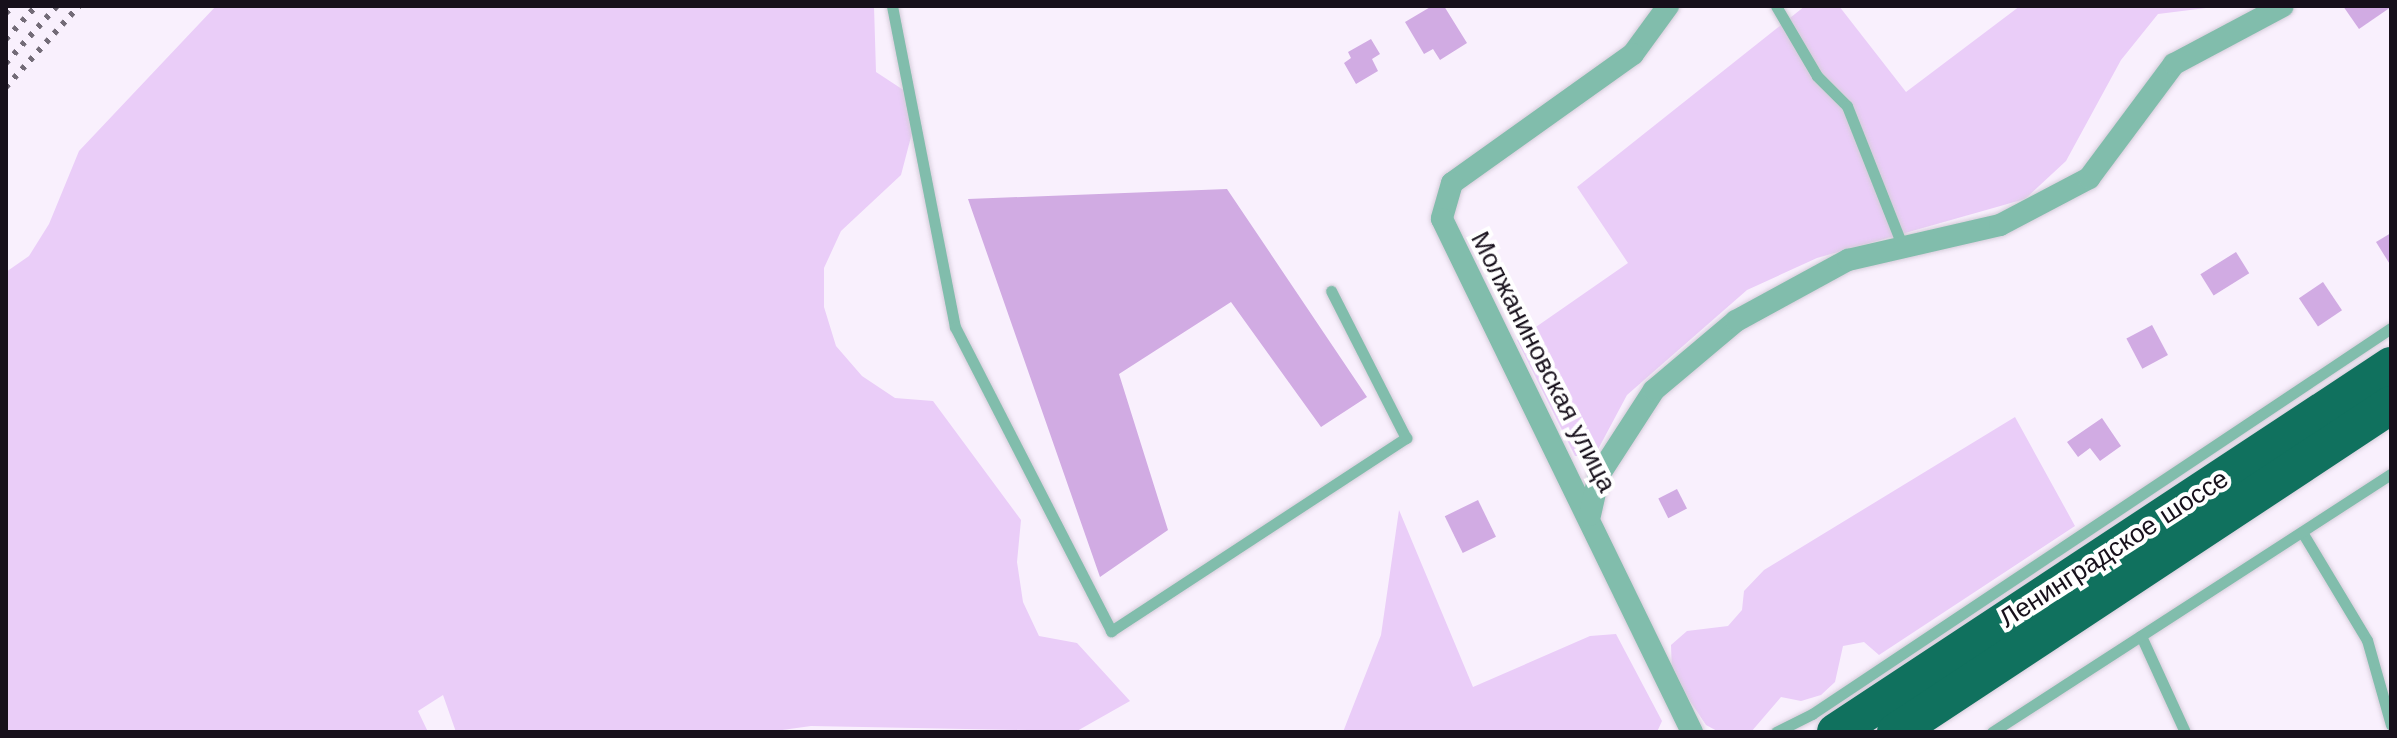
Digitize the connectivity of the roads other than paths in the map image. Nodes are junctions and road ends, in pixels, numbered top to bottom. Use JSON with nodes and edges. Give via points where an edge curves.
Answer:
{"nodes":[{"id":1,"x":892,"y":6,"type":"edge"},
{"id":2,"x":1668,"y":6,"type":"edge"},
{"id":3,"x":1776,"y":6,"type":"edge"},
{"id":4,"x":2283,"y":6,"type":"edge"},
{"id":5,"x":1904,"y":250,"type":"junction"},
{"id":6,"x":1331,"y":291,"type":"dead end"},
{"id":7,"x":2391,"y":328,"type":"edge"},
{"id":8,"x":2391,"y":366,"type":"edge"},
{"id":9,"x":2391,"y":405,"type":"edge"},
{"id":10,"x":2391,"y":474,"type":"edge"},
{"id":11,"x":1590,"y":515,"type":"junction"},
{"id":12,"x":2302,"y":532,"type":"junction"},
{"id":13,"x":2141,"y":636,"type":"junction"},
{"id":14,"x":2391,"y":725,"type":"edge"},
{"id":15,"x":1693,"y":730,"type":"edge"},
{"id":16,"x":1776,"y":732,"type":"edge"},
{"id":17,"x":1836,"y":732,"type":"edge"},
{"id":18,"x":1896,"y":732,"type":"edge"},
{"id":19,"x":1992,"y":732,"type":"edge"},
{"id":20,"x":2185,"y":732,"type":"edge"}],
"edges":[{"from":1,"to":6,"type":"lane","via":[[955,327],[1111,631],[1406,438]]},
{"from":2,"to":11,"type":"street","name":"Молжаниновская улица","via":[[1633,54],[1452,183],[1445,201],[1448,240]]},
{"from":3,"to":5,"type":"lane","via":[[1817,76],[1847,106]]},
{"from":4,"to":5,"type":"street","name":"Молжаниновская улица","via":[[2174,64],[2089,178],[2000,225]]},
{"from":5,"to":11,"type":"street","name":"Молжаниновская улица","via":[[1848,260],[1736,321],[1654,390],[1599,475]]},
{"from":7,"to":16,"type":"lane","via":[[1812,714]]},
{"from":8,"to":17,"type":"highway","name":"Ленинградское шоссе"},
{"from":9,"to":18,"type":"highway","name":"Ленинградское шоссе"},
{"from":10,"to":12,"type":"lane"},
{"from":11,"to":15,"type":"street","name":"Молжаниновская улица","via":[[1629,610]]},
{"from":12,"to":13,"type":"lane"},
{"from":12,"to":14,"type":"lane","via":[[2367,640]]},
{"from":13,"to":19,"type":"lane"},
{"from":13,"to":20,"type":"lane"}]}
